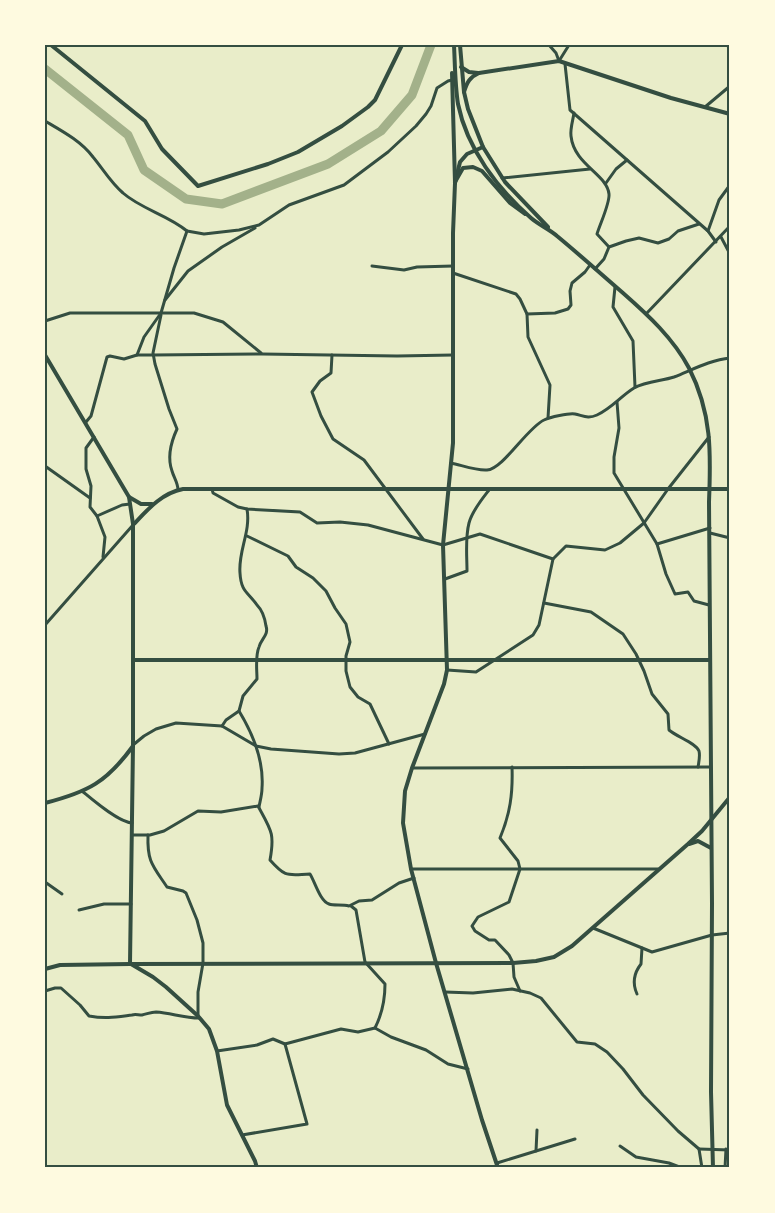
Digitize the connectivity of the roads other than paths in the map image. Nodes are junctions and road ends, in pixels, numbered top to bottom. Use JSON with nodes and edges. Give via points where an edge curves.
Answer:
{"nodes":[{"id":1,"x":53,"y":45,"type":"edge"},
{"id":2,"x":402,"y":45,"type":"edge"},
{"id":3,"x":454,"y":45,"type":"edge"},
{"id":4,"x":461,"y":45,"type":"edge"},
{"id":5,"x":549,"y":45,"type":"edge"},
{"id":6,"x":569,"y":45,"type":"edge"},
{"id":7,"x":559,"y":61,"type":"junction"},
{"id":8,"x":565,"y":64,"type":"junction"},
{"id":9,"x":461,"y":67,"type":"junction"},
{"id":10,"x":479,"y":73,"type":"junction"},
{"id":11,"x":452,"y":80,"type":"junction"},
{"id":12,"x":730,"y":86,"type":"edge"},
{"id":13,"x":464,"y":92,"type":"junction"},
{"id":14,"x":705,"y":107,"type":"junction"},
{"id":15,"x":574,"y":113,"type":"junction"},
{"id":16,"x":730,"y":114,"type":"edge"},
{"id":17,"x":45,"y":121,"type":"edge"},
{"id":18,"x":483,"y":147,"type":"junction"},
{"id":19,"x":476,"y":150,"type":"junction"},
{"id":20,"x":627,"y":160,"type":"junction"},
{"id":21,"x":590,"y":169,"type":"junction"},
{"id":22,"x":502,"y":177,"type":"junction"},
{"id":23,"x":455,"y":183,"type":"junction"},
{"id":24,"x":606,"y":183,"type":"junction"},
{"id":25,"x":730,"y":185,"type":"edge"},
{"id":26,"x":533,"y":220,"type":"junction"},
{"id":27,"x":699,"y":224,"type":"junction"},
{"id":28,"x":259,"y":225,"type":"junction"},
{"id":29,"x":730,"y":226,"type":"edge"},
{"id":30,"x":187,"y":231,"type":"junction"},
{"id":31,"x":708,"y":231,"type":"junction"},
{"id":32,"x":553,"y":232,"type":"junction"},
{"id":33,"x":720,"y":237,"type":"junction"},
{"id":34,"x":716,"y":242,"type":"junction"},
{"id":35,"x":609,"y":247,"type":"junction"},
{"id":36,"x":730,"y":254,"type":"edge"},
{"id":37,"x":590,"y":265,"type":"junction"},
{"id":38,"x":372,"y":266,"type":"dead end"},
{"id":39,"x":453,"y":266,"type":"junction"},
{"id":40,"x":595,"y":269,"type":"junction"},
{"id":41,"x":453,"y":273,"type":"junction"},
{"id":42,"x":615,"y":287,"type":"junction"},
{"id":43,"x":730,"y":291,"type":"edge"},
{"id":44,"x":164,"y":302,"type":"junction"},
{"id":45,"x":730,"y":303,"type":"edge"},
{"id":46,"x":161,"y":313,"type":"junction"},
{"id":47,"x":527,"y":314,"type":"junction"},
{"id":48,"x":646,"y":314,"type":"junction"},
{"id":49,"x":45,"y":321,"type":"edge"},
{"id":50,"x":262,"y":354,"type":"junction"},
{"id":51,"x":45,"y":355,"type":"edge"},
{"id":52,"x":137,"y":355,"type":"junction"},
{"id":53,"x":153,"y":355,"type":"junction"},
{"id":54,"x":332,"y":355,"type":"junction"},
{"id":55,"x":453,"y":355,"type":"junction"},
{"id":56,"x":730,"y":358,"type":"edge"},
{"id":57,"x":690,"y":370,"type":"junction"},
{"id":58,"x":635,"y":387,"type":"junction"},
{"id":59,"x":616,"y":402,"type":"junction"},
{"id":60,"x":548,"y":418,"type":"junction"},
{"id":61,"x":86,"y":422,"type":"junction"},
{"id":62,"x":710,"y":436,"type":"junction"},
{"id":63,"x":94,"y":437,"type":"junction"},
{"id":64,"x":451,"y":464,"type":"junction"},
{"id":65,"x":45,"y":466,"type":"edge"},
{"id":66,"x":490,"y":488,"type":"junction"},
{"id":67,"x":213,"y":489,"type":"junction"},
{"id":68,"x":385,"y":489,"type":"junction"},
{"id":69,"x":448,"y":489,"type":"junction"},
{"id":70,"x":623,"y":489,"type":"junction"},
{"id":71,"x":668,"y":489,"type":"junction"},
{"id":72,"x":710,"y":489,"type":"junction"},
{"id":73,"x":730,"y":489,"type":"edge"},
{"id":74,"x":178,"y":490,"type":"junction"},
{"id":75,"x":129,"y":496,"type":"junction"},
{"id":76,"x":91,"y":498,"type":"junction"},
{"id":77,"x":130,"y":504,"type":"junction"},
{"id":78,"x":153,"y":504,"type":"junction"},
{"id":79,"x":247,"y":509,"type":"junction"},
{"id":80,"x":97,"y":516,"type":"junction"},
{"id":81,"x":133,"y":524,"type":"junction"},
{"id":82,"x":644,"y":524,"type":"junction"},
{"id":83,"x":710,"y":531,"type":"junction"},
{"id":84,"x":247,"y":536,"type":"junction"},
{"id":85,"x":467,"y":537,"type":"junction"},
{"id":86,"x":730,"y":538,"type":"edge"},
{"id":87,"x":424,"y":540,"type":"junction"},
{"id":88,"x":657,"y":544,"type":"junction"},
{"id":89,"x":443,"y":545,"type":"junction"},
{"id":90,"x":103,"y":559,"type":"junction"},
{"id":91,"x":553,"y":559,"type":"junction"},
{"id":92,"x":445,"y":579,"type":"junction"},
{"id":93,"x":544,"y":603,"type":"junction"},
{"id":94,"x":710,"y":605,"type":"junction"},
{"id":95,"x":45,"y":625,"type":"edge"},
{"id":96,"x":257,"y":659,"type":"junction"},
{"id":97,"x":498,"y":659,"type":"junction"},
{"id":98,"x":134,"y":660,"type":"junction"},
{"id":99,"x":346,"y":660,"type":"junction"},
{"id":100,"x":447,"y":660,"type":"junction"},
{"id":101,"x":639,"y":660,"type":"junction"},
{"id":102,"x":710,"y":660,"type":"junction"},
{"id":103,"x":447,"y":670,"type":"junction"},
{"id":104,"x":239,"y":711,"type":"junction"},
{"id":105,"x":222,"y":726,"type":"junction"},
{"id":106,"x":425,"y":734,"type":"junction"},
{"id":107,"x":389,"y":744,"type":"junction"},
{"id":108,"x":133,"y":745,"type":"junction"},
{"id":109,"x":256,"y":746,"type":"junction"},
{"id":110,"x":512,"y":767,"type":"junction"},
{"id":111,"x":699,"y":767,"type":"junction"},
{"id":112,"x":710,"y":767,"type":"junction"},
{"id":113,"x":411,"y":768,"type":"junction"},
{"id":114,"x":82,"y":791,"type":"junction"},
{"id":115,"x":730,"y":797,"type":"edge"},
{"id":116,"x":45,"y":803,"type":"edge"},
{"id":117,"x":258,"y":807,"type":"junction"},
{"id":118,"x":711,"y":821,"type":"junction"},
{"id":119,"x":132,"y":823,"type":"junction"},
{"id":120,"x":132,"y":835,"type":"junction"},
{"id":121,"x":148,"y":835,"type":"junction"},
{"id":122,"x":688,"y":844,"type":"junction"},
{"id":123,"x":711,"y":848,"type":"junction"},
{"id":124,"x":411,"y":869,"type":"junction"},
{"id":125,"x":520,"y":869,"type":"junction"},
{"id":126,"x":660,"y":869,"type":"junction"},
{"id":127,"x":414,"y":878,"type":"junction"},
{"id":128,"x":45,"y":882,"type":"edge"},
{"id":129,"x":62,"y":894,"type":"dead end"},
{"id":130,"x":131,"y":904,"type":"junction"},
{"id":131,"x":349,"y":906,"type":"junction"},
{"id":132,"x":79,"y":910,"type":"dead end"},
{"id":133,"x":593,"y":928,"type":"junction"},
{"id":134,"x":730,"y":933,"type":"edge"},
{"id":135,"x":712,"y":935,"type":"junction"},
{"id":136,"x":642,"y":948,"type":"junction"},
{"id":137,"x":365,"y":962,"type":"junction"},
{"id":138,"x":203,"y":963,"type":"junction"},
{"id":139,"x":436,"y":963,"type":"junction"},
{"id":140,"x":513,"y":963,"type":"junction"},
{"id":141,"x":130,"y":964,"type":"junction"},
{"id":142,"x":45,"y":969,"type":"edge"},
{"id":143,"x":45,"y":991,"type":"edge"},
{"id":144,"x":520,"y":991,"type":"junction"},
{"id":145,"x":444,"y":992,"type":"junction"},
{"id":146,"x":637,"y":994,"type":"dead end"},
{"id":147,"x":199,"y":1017,"type":"junction"},
{"id":148,"x":375,"y":1028,"type":"junction"},
{"id":149,"x":285,"y":1044,"type":"junction"},
{"id":150,"x":217,"y":1051,"type":"junction"},
{"id":151,"x":468,"y":1069,"type":"junction"},
{"id":152,"x":537,"y":1130,"type":"dead end"},
{"id":153,"x":242,"y":1135,"type":"junction"},
{"id":154,"x":575,"y":1139,"type":"dead end"},
{"id":155,"x":620,"y":1146,"type":"dead end"},
{"id":156,"x":699,"y":1149,"type":"junction"},
{"id":157,"x":728,"y":1149,"type":"edge"},
{"id":158,"x":536,"y":1151,"type":"junction"},
{"id":159,"x":497,"y":1166,"type":"edge"},
{"id":160,"x":257,"y":1168,"type":"edge"},
{"id":161,"x":682,"y":1168,"type":"edge"},
{"id":162,"x":702,"y":1168,"type":"edge"},
{"id":163,"x":713,"y":1168,"type":"edge"},
{"id":164,"x":725,"y":1168,"type":"edge"}],
"edges":[{"from":1,"to":2,"type":"street","via":[[145,121],[162,149],[198,186],[268,165],[342,126],[375,100]]},
{"from":3,"to":11,"type":"street"},
{"from":3,"to":19,"type":"street","via":[[459,106]]},
{"from":4,"to":9,"type":"street"},
{"from":5,"to":7,"type":"street"},
{"from":6,"to":7,"type":"street"},
{"from":7,"to":8,"type":"street"},
{"from":7,"to":10,"type":"street"},
{"from":8,"to":14,"type":"street"},
{"from":8,"to":15,"type":"street","via":[[570,110]]},
{"from":9,"to":10,"type":"street"},
{"from":9,"to":13,"type":"street"},
{"from":10,"to":13,"type":"street","via":[[467,83]]},
{"from":11,"to":23,"type":"street"},
{"from":11,"to":28,"type":"street","via":[[437,88],[426,114],[388,152],[344,184],[289,205]]},
{"from":12,"to":14,"type":"street"},
{"from":13,"to":18,"type":"street"},
{"from":14,"to":16,"type":"street"},
{"from":15,"to":20,"type":"street"},
{"from":15,"to":21,"type":"street","via":[[570,135],[573,148]]},
{"from":17,"to":30,"type":"street","via":[[74,138],[123,194]]},
{"from":18,"to":19,"type":"street"},
{"from":18,"to":22,"type":"street"},
{"from":19,"to":23,"type":"street","via":[[460,162]]},
{"from":19,"to":26,"type":"street","via":[[507,196]]},
{"from":20,"to":24,"type":"street"},
{"from":20,"to":27,"type":"street"},
{"from":21,"to":22,"type":"street"},
{"from":21,"to":24,"type":"street"},
{"from":22,"to":32,"type":"street"},
{"from":23,"to":26,"type":"street","via":[[463,168],[482,171],[517,209]]},
{"from":23,"to":39,"type":"street"},
{"from":24,"to":35,"type":"street","via":[[608,203],[597,234]]},
{"from":25,"to":31,"type":"street"},
{"from":26,"to":32,"type":"street"},
{"from":27,"to":31,"type":"street"},
{"from":27,"to":35,"type":"street","via":[[658,243],[639,238]]},
{"from":28,"to":30,"type":"street","via":[[204,234]]},
{"from":28,"to":44,"type":"street","via":[[188,272]]},
{"from":29,"to":33,"type":"street"},
{"from":30,"to":44,"type":"street"},
{"from":31,"to":34,"type":"street"},
{"from":32,"to":37,"type":"street"},
{"from":33,"to":34,"type":"street"},
{"from":33,"to":36,"type":"street"},
{"from":34,"to":48,"type":"street"},
{"from":35,"to":40,"type":"street"},
{"from":37,"to":40,"type":"street"},
{"from":37,"to":47,"type":"street","via":[[572,283],[568,309]]},
{"from":38,"to":39,"type":"street","via":[[404,270]]},
{"from":39,"to":41,"type":"street"},
{"from":40,"to":42,"type":"street"},
{"from":41,"to":47,"type":"street","via":[[516,294]]},
{"from":41,"to":55,"type":"street"},
{"from":42,"to":48,"type":"street"},
{"from":42,"to":58,"type":"street","via":[[613,307],[633,341]]},
{"from":43,"to":45,"type":"street"},
{"from":44,"to":46,"type":"street"},
{"from":46,"to":49,"type":"street","via":[[70,314]]},
{"from":46,"to":50,"type":"street","via":[[194,314],[223,322]]},
{"from":46,"to":52,"type":"street"},
{"from":46,"to":53,"type":"street"},
{"from":47,"to":60,"type":"street","via":[[528,337],[550,385]]},
{"from":48,"to":57,"type":"street"},
{"from":50,"to":53,"type":"street"},
{"from":50,"to":54,"type":"street"},
{"from":51,"to":61,"type":"street"},
{"from":52,"to":53,"type":"street"},
{"from":52,"to":61,"type":"street","via":[[124,359],[107,357]]},
{"from":53,"to":74,"type":"street","via":[[177,429],[170,456]]},
{"from":54,"to":55,"type":"street"},
{"from":54,"to":68,"type":"street","via":[[331,373],[312,392],[333,439],[364,460]]},
{"from":55,"to":64,"type":"street"},
{"from":56,"to":57,"type":"street"},
{"from":57,"to":58,"type":"street"},
{"from":57,"to":62,"type":"street"},
{"from":58,"to":59,"type":"street"},
{"from":59,"to":60,"type":"street","via":[[595,416]]},
{"from":59,"to":70,"type":"street","via":[[619,428],[614,473]]},
{"from":60,"to":64,"type":"street","via":[[535,425],[491,469]]},
{"from":61,"to":63,"type":"street"},
{"from":62,"to":71,"type":"street"},
{"from":62,"to":72,"type":"street"},
{"from":63,"to":75,"type":"street"},
{"from":63,"to":76,"type":"street","via":[[86,448]]},
{"from":64,"to":69,"type":"street"},
{"from":65,"to":76,"type":"street"},
{"from":66,"to":69,"type":"street"},
{"from":66,"to":70,"type":"street"},
{"from":66,"to":85,"type":"street","via":[[469,522]]},
{"from":67,"to":68,"type":"street"},
{"from":67,"to":74,"type":"street"},
{"from":67,"to":79,"type":"street","via":[[213,493]]},
{"from":68,"to":69,"type":"street"},
{"from":68,"to":87,"type":"street"},
{"from":69,"to":89,"type":"street"},
{"from":70,"to":71,"type":"street"},
{"from":70,"to":82,"type":"street"},
{"from":71,"to":72,"type":"street"},
{"from":71,"to":82,"type":"street"},
{"from":72,"to":73,"type":"street"},
{"from":72,"to":83,"type":"street"},
{"from":74,"to":78,"type":"street"},
{"from":75,"to":77,"type":"street"},
{"from":75,"to":78,"type":"street","via":[[141,504]]},
{"from":76,"to":80,"type":"street","via":[[90,507]]},
{"from":77,"to":80,"type":"street"},
{"from":77,"to":81,"type":"street"},
{"from":78,"to":81,"type":"street"},
{"from":79,"to":84,"type":"street"},
{"from":79,"to":87,"type":"street","via":[[300,512],[317,523],[368,525]]},
{"from":80,"to":90,"type":"street","via":[[105,537]]},
{"from":81,"to":90,"type":"street"},
{"from":81,"to":98,"type":"street"},
{"from":82,"to":88,"type":"street"},
{"from":82,"to":91,"type":"street","via":[[605,550],[566,546]]},
{"from":83,"to":86,"type":"street"},
{"from":83,"to":88,"type":"street"},
{"from":83,"to":94,"type":"street"},
{"from":84,"to":96,"type":"street","via":[[240,575],[244,591],[260,608],[267,629]]},
{"from":84,"to":99,"type":"street","via":[[288,556],[326,591],[346,624],[350,642]]},
{"from":85,"to":89,"type":"street"},
{"from":85,"to":91,"type":"street","via":[[480,534]]},
{"from":85,"to":92,"type":"street","via":[[467,571]]},
{"from":87,"to":89,"type":"street"},
{"from":88,"to":94,"type":"street","via":[[675,594],[688,592],[694,602]]},
{"from":89,"to":92,"type":"street"},
{"from":90,"to":95,"type":"street"},
{"from":91,"to":93,"type":"street"},
{"from":92,"to":100,"type":"street"},
{"from":93,"to":97,"type":"street","via":[[533,636]]},
{"from":93,"to":101,"type":"street","via":[[591,612],[623,634]]},
{"from":94,"to":102,"type":"street"},
{"from":96,"to":98,"type":"street"},
{"from":96,"to":99,"type":"street"},
{"from":96,"to":104,"type":"street","via":[[257,679],[243,696]]},
{"from":97,"to":100,"type":"street"},
{"from":97,"to":101,"type":"street"},
{"from":97,"to":103,"type":"street","via":[[476,672]]},
{"from":98,"to":108,"type":"street"},
{"from":99,"to":100,"type":"street"},
{"from":99,"to":107,"type":"street","via":[[350,687],[370,704]]},
{"from":100,"to":103,"type":"street"},
{"from":101,"to":102,"type":"street"},
{"from":101,"to":111,"type":"street","via":[[652,694],[668,714],[669,730],[693,743],[699,752]]},
{"from":102,"to":112,"type":"street"},
{"from":103,"to":106,"type":"street"},
{"from":104,"to":105,"type":"street"},
{"from":104,"to":109,"type":"street"},
{"from":105,"to":108,"type":"street","via":[[166,725]]},
{"from":105,"to":109,"type":"street"},
{"from":106,"to":107,"type":"street"},
{"from":106,"to":113,"type":"street"},
{"from":107,"to":109,"type":"street","via":[[339,754]]},
{"from":108,"to":114,"type":"street","via":[[117,767]]},
{"from":108,"to":119,"type":"street"},
{"from":109,"to":117,"type":"street","via":[[262,789]]},
{"from":110,"to":111,"type":"street"},
{"from":110,"to":113,"type":"street"},
{"from":110,"to":125,"type":"street","via":[[511,804],[501,838]]},
{"from":111,"to":112,"type":"street"},
{"from":112,"to":118,"type":"street"},
{"from":113,"to":124,"type":"street","via":[[403,823]]},
{"from":114,"to":116,"type":"street"},
{"from":114,"to":119,"type":"street","via":[[106,810]]},
{"from":115,"to":118,"type":"street"},
{"from":117,"to":121,"type":"street","via":[[221,812],[198,810],[164,831]]},
{"from":117,"to":131,"type":"street","via":[[273,837],[270,860],[281,873],[310,874],[321,898],[329,904]]},
{"from":118,"to":122,"type":"street"},
{"from":118,"to":123,"type":"street"},
{"from":119,"to":120,"type":"street"},
{"from":120,"to":121,"type":"street"},
{"from":120,"to":130,"type":"street"},
{"from":121,"to":138,"type":"street","via":[[151,863],[167,887],[183,891],[191,902],[203,943]]},
{"from":122,"to":123,"type":"street","via":[[698,841]]},
{"from":122,"to":126,"type":"street"},
{"from":123,"to":135,"type":"street"},
{"from":124,"to":125,"type":"street"},
{"from":124,"to":127,"type":"street"},
{"from":125,"to":126,"type":"street"},
{"from":125,"to":140,"type":"street","via":[[509,902],[478,917],[472,926],[489,940],[495,940]]},
{"from":126,"to":133,"type":"street"},
{"from":127,"to":131,"type":"street","via":[[372,900]]},
{"from":127,"to":139,"type":"street"},
{"from":128,"to":129,"type":"street"},
{"from":130,"to":132,"type":"street","via":[[104,904]]},
{"from":130,"to":141,"type":"street"},
{"from":131,"to":137,"type":"street","via":[[356,910]]},
{"from":133,"to":136,"type":"street"},
{"from":133,"to":140,"type":"street","via":[[554,957]]},
{"from":134,"to":135,"type":"street"},
{"from":135,"to":136,"type":"street","via":[[652,952]]},
{"from":135,"to":163,"type":"street"},
{"from":136,"to":146,"type":"street","via":[[633,986]]},
{"from":137,"to":138,"type":"street"},
{"from":137,"to":139,"type":"street"},
{"from":137,"to":148,"type":"street","via":[[385,984]]},
{"from":138,"to":141,"type":"street"},
{"from":138,"to":147,"type":"street"},
{"from":139,"to":140,"type":"street"},
{"from":139,"to":145,"type":"street"},
{"from":140,"to":144,"type":"street"},
{"from":141,"to":142,"type":"street","via":[[60,965]]},
{"from":141,"to":147,"type":"street","via":[[153,977]]},
{"from":143,"to":147,"type":"street","via":[[62,988],[89,1016],[111,1018],[153,1012]]},
{"from":144,"to":145,"type":"street"},
{"from":144,"to":156,"type":"street","via":[[541,999],[577,1042],[595,1044],[607,1052],[643,1095]]},
{"from":145,"to":151,"type":"street"},
{"from":147,"to":150,"type":"street","via":[[209,1029]]},
{"from":148,"to":149,"type":"street","via":[[358,1032],[341,1029]]},
{"from":148,"to":151,"type":"street","via":[[448,1064]]},
{"from":149,"to":150,"type":"street","via":[[273,1039]]},
{"from":149,"to":153,"type":"street","via":[[308,1124]]},
{"from":150,"to":153,"type":"street","via":[[227,1105]]},
{"from":151,"to":159,"type":"street"},
{"from":152,"to":158,"type":"street"},
{"from":153,"to":160,"type":"street"},
{"from":154,"to":158,"type":"street"},
{"from":155,"to":161,"type":"street","via":[[636,1157]]},
{"from":156,"to":157,"type":"street"},
{"from":156,"to":162,"type":"street"},
{"from":157,"to":164,"type":"street"},
{"from":158,"to":159,"type":"street"}]}
